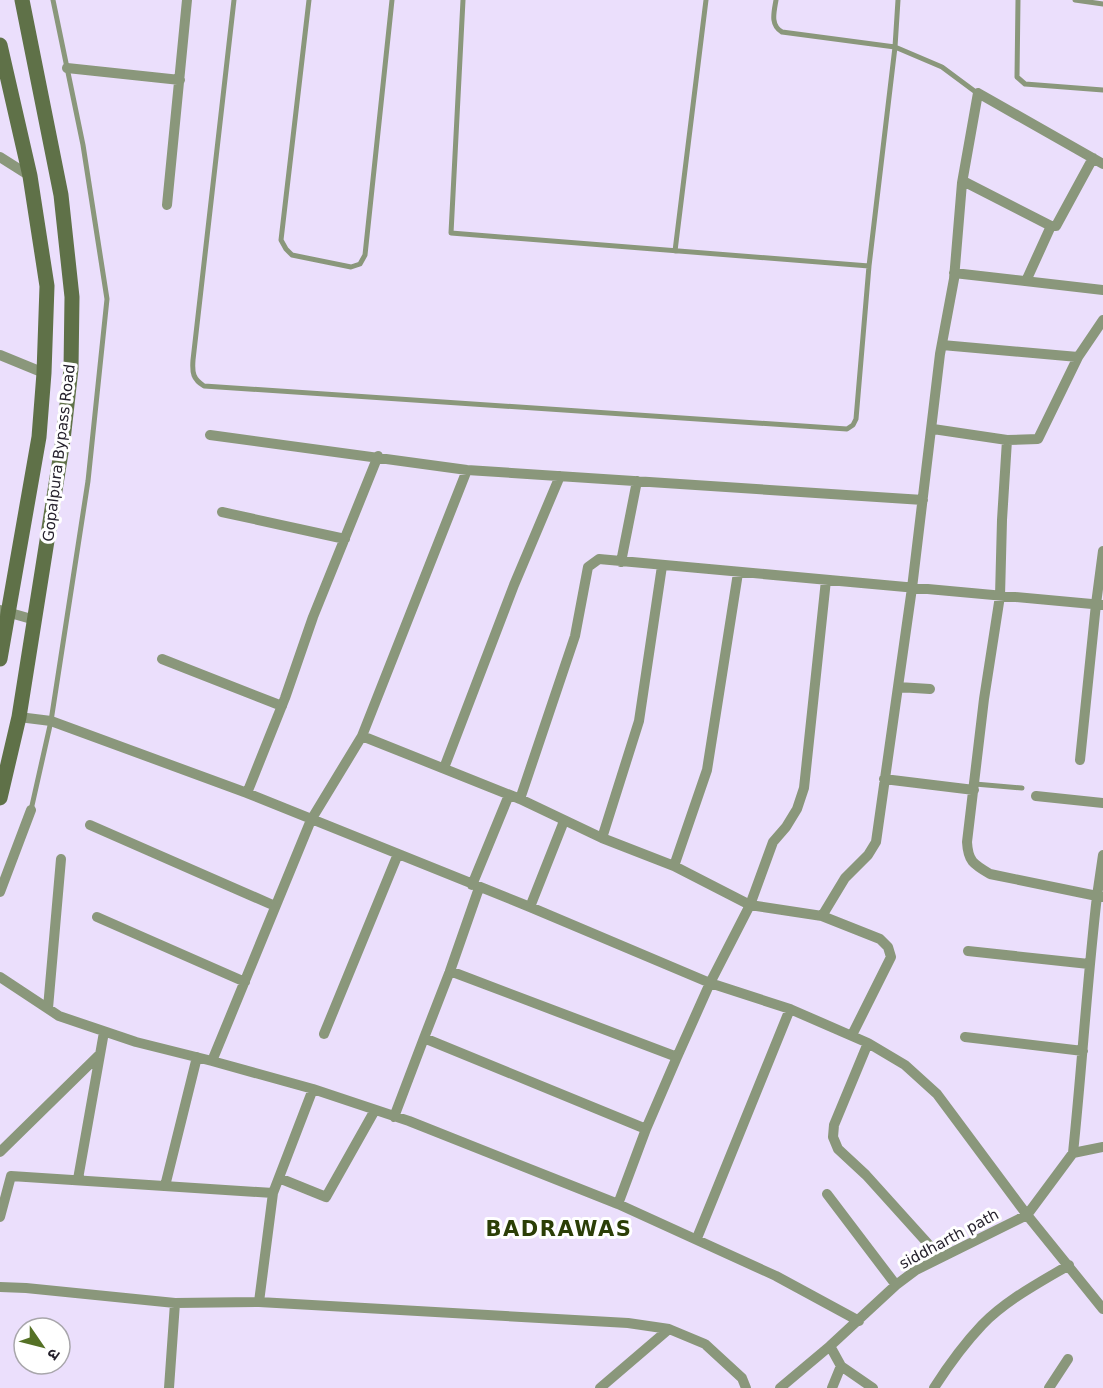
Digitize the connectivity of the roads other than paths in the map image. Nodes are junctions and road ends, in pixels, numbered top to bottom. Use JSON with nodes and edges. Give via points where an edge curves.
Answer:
{"nodes":[{"id":1,"x":22,"y":0,"type":"edge"},
{"id":2,"x":53,"y":0,"type":"edge"},
{"id":3,"x":187,"y":0,"type":"edge"},
{"id":4,"x":234,"y":0,"type":"edge"},
{"id":5,"x":309,"y":0,"type":"edge"},
{"id":6,"x":392,"y":0,"type":"edge"},
{"id":7,"x":463,"y":0,"type":"edge"},
{"id":8,"x":706,"y":0,"type":"edge"},
{"id":9,"x":776,"y":0,"type":"edge"},
{"id":10,"x":898,"y":0,"type":"edge"},
{"id":11,"x":1018,"y":0,"type":"edge"},
{"id":12,"x":1075,"y":0,"type":"edge"},
{"id":13,"x":1103,"y":4,"type":"edge"},
{"id":14,"x":0,"y":45,"type":"edge"},
{"id":15,"x":895,"y":46,"type":"junction"},
{"id":16,"x":68,"y":68,"type":"junction"},
{"id":17,"x":180,"y":80,"type":"junction"},
{"id":18,"x":1103,"y":90,"type":"edge"},
{"id":19,"x":978,"y":93,"type":"junction"},
{"id":20,"x":0,"y":157,"type":"edge"},
{"id":21,"x":1098,"y":161,"type":"edge"},
{"id":22,"x":30,"y":176,"type":"junction"},
{"id":23,"x":963,"y":181,"type":"junction"},
{"id":24,"x":167,"y":205,"type":"dead end"},
{"id":25,"x":1051,"y":226,"type":"junction"},
{"id":26,"x":675,"y":251,"type":"junction"},
{"id":27,"x":869,"y":266,"type":"junction"},
{"id":28,"x":954,"y":273,"type":"junction"},
{"id":29,"x":1026,"y":281,"type":"junction"},
{"id":30,"x":1103,"y":290,"type":"edge"},
{"id":31,"x":1103,"y":320,"type":"edge"},
{"id":32,"x":942,"y":345,"type":"junction"},
{"id":33,"x":0,"y":355,"type":"edge"},
{"id":34,"x":1078,"y":357,"type":"junction"},
{"id":35,"x":44,"y":373,"type":"junction"},
{"id":36,"x":933,"y":429,"type":"junction"},
{"id":37,"x":210,"y":435,"type":"dead end"},
{"id":38,"x":1007,"y":440,"type":"junction"},
{"id":39,"x":378,"y":456,"type":"junction"},
{"id":40,"x":467,"y":470,"type":"junction"},
{"id":41,"x":560,"y":476,"type":"junction"},
{"id":42,"x":637,"y":481,"type":"junction"},
{"id":43,"x":923,"y":500,"type":"junction"},
{"id":44,"x":222,"y":512,"type":"dead end"},
{"id":45,"x":345,"y":539,"type":"junction"},
{"id":46,"x":1103,"y":551,"type":"edge"},
{"id":47,"x":621,"y":562,"type":"junction"},
{"id":48,"x":662,"y":566,"type":"junction"},
{"id":49,"x":738,"y":573,"type":"junction"},
{"id":50,"x":826,"y":580,"type":"junction"},
{"id":51,"x":912,"y":588,"type":"junction"},
{"id":52,"x":1000,"y":596,"type":"junction"},
{"id":53,"x":1099,"y":604,"type":"edge"},
{"id":54,"x":4,"y":612,"type":"edge"},
{"id":55,"x":35,"y":620,"type":"junction"},
{"id":56,"x":0,"y":659,"type":"edge"},
{"id":57,"x":162,"y":659,"type":"dead end"},
{"id":58,"x":898,"y":687,"type":"junction"},
{"id":59,"x":930,"y":689,"type":"dead end"},
{"id":60,"x":282,"y":706,"type":"junction"},
{"id":61,"x":19,"y":717,"type":"junction"},
{"id":62,"x":51,"y":721,"type":"junction"},
{"id":63,"x":362,"y":736,"type":"junction"},
{"id":64,"x":1080,"y":760,"type":"dead end"},
{"id":65,"x":444,"y":768,"type":"junction"},
{"id":66,"x":884,"y":779,"type":"junction"},
{"id":67,"x":974,"y":787,"type":"junction"},
{"id":68,"x":1022,"y":788,"type":"dead end"},
{"id":69,"x":247,"y":794,"type":"junction"},
{"id":70,"x":1036,"y":796,"type":"dead end"},
{"id":71,"x":514,"y":797,"type":"junction"},
{"id":72,"x":0,"y":798,"type":"edge"},
{"id":73,"x":1103,"y":803,"type":"edge"},
{"id":74,"x":31,"y":810,"type":"joint"},
{"id":75,"x":311,"y":820,"type":"junction"},
{"id":76,"x":564,"y":821,"type":"junction"},
{"id":77,"x":90,"y":825,"type":"dead end"},
{"id":78,"x":602,"y":838,"type":"junction"},
{"id":79,"x":398,"y":854,"type":"junction"},
{"id":80,"x":1103,"y":855,"type":"edge"},
{"id":81,"x":61,"y":859,"type":"dead end"},
{"id":82,"x":674,"y":866,"type":"junction"},
{"id":83,"x":476,"y":887,"type":"junction"},
{"id":84,"x":0,"y":892,"type":"edge"},
{"id":85,"x":1100,"y":897,"type":"edge"},
{"id":86,"x":750,"y":905,"type":"junction"},
{"id":87,"x":275,"y":906,"type":"junction"},
{"id":88,"x":530,"y":907,"type":"junction"},
{"id":89,"x":822,"y":916,"type":"junction"},
{"id":90,"x":97,"y":917,"type":"dead end"},
{"id":91,"x":968,"y":951,"type":"dead end"},
{"id":92,"x":1089,"y":964,"type":"junction"},
{"id":93,"x":450,"y":971,"type":"junction"},
{"id":94,"x":0,"y":977,"type":"edge"},
{"id":95,"x":246,"y":982,"type":"junction"},
{"id":96,"x":710,"y":983,"type":"junction"},
{"id":97,"x":48,"y":1008,"type":"junction"},
{"id":98,"x":790,"y":1009,"type":"junction"},
{"id":99,"x":104,"y":1032,"type":"junction"},
{"id":100,"x":324,"y":1034,"type":"dead end"},
{"id":101,"x":852,"y":1035,"type":"junction"},
{"id":102,"x":965,"y":1037,"type":"dead end"},
{"id":103,"x":424,"y":1038,"type":"junction"},
{"id":104,"x":868,"y":1043,"type":"junction"},
{"id":105,"x":1083,"y":1051,"type":"junction"},
{"id":106,"x":100,"y":1054,"type":"junction"},
{"id":107,"x":197,"y":1057,"type":"junction"},
{"id":108,"x":677,"y":1057,"type":"junction"},
{"id":109,"x":212,"y":1061,"type":"junction"},
{"id":110,"x":313,"y":1089,"type":"junction"},
{"id":111,"x":375,"y":1110,"type":"junction"},
{"id":112,"x":394,"y":1117,"type":"junction"},
{"id":113,"x":646,"y":1129,"type":"junction"},
{"id":114,"x":1103,"y":1147,"type":"edge"},
{"id":115,"x":0,"y":1152,"type":"edge"},
{"id":116,"x":1073,"y":1153,"type":"junction"},
{"id":117,"x":279,"y":1178,"type":"junction"},
{"id":118,"x":78,"y":1179,"type":"junction"},
{"id":119,"x":165,"y":1186,"type":"junction"},
{"id":120,"x":273,"y":1193,"type":"junction"},
{"id":121,"x":827,"y":1194,"type":"dead end"},
{"id":122,"x":618,"y":1204,"type":"junction"},
{"id":123,"x":1027,"y":1215,"type":"junction"},
{"id":124,"x":0,"y":1217,"type":"edge"},
{"id":125,"x":697,"y":1238,"type":"junction"},
{"id":126,"x":940,"y":1257,"type":"junction"},
{"id":127,"x":1069,"y":1265,"type":"junction"},
{"id":128,"x":896,"y":1285,"type":"junction"},
{"id":129,"x":0,"y":1287,"type":"edge"},
{"id":130,"x":259,"y":1302,"type":"junction"},
{"id":131,"x":175,"y":1303,"type":"junction"},
{"id":132,"x":1103,"y":1309,"type":"edge"},
{"id":133,"x":859,"y":1321,"type":"junction"},
{"id":134,"x":669,"y":1329,"type":"junction"},
{"id":135,"x":830,"y":1346,"type":"junction"},
{"id":136,"x":1068,"y":1359,"type":"dead end"},
{"id":137,"x":842,"y":1366,"type":"junction"},
{"id":138,"x":169,"y":1388,"type":"edge"},
{"id":139,"x":600,"y":1388,"type":"edge"},
{"id":140,"x":746,"y":1388,"type":"edge"},
{"id":141,"x":780,"y":1388,"type":"edge"},
{"id":142,"x":832,"y":1388,"type":"edge"},
{"id":143,"x":873,"y":1388,"type":"edge"},
{"id":144,"x":934,"y":1388,"type":"edge"},
{"id":145,"x":1048,"y":1388,"type":"edge"}],
"edges":[{"from":1,"to":55,"type":"street","name":"Gopalpura Bypass Road","via":[[61,195],[72,297],[65,428]]},
{"from":2,"to":16,"type":"lane"},
{"from":3,"to":17,"type":"street"},
{"from":4,"to":27,"type":"lane","via":[[192,371],[196,381],[204,386],[847,429],[855,418]]},
{"from":5,"to":6,"type":"lane","via":[[281,240],[292,255],[351,267],[360,264],[365,255]]},
{"from":7,"to":26,"type":"lane","via":[[451,233]]},
{"from":8,"to":26,"type":"lane"},
{"from":9,"to":15,"type":"lane","via":[[773,22],[782,32]]},
{"from":10,"to":15,"type":"lane"},
{"from":11,"to":18,"type":"lane","via":[[1017,76],[1025,84]]},
{"from":12,"to":13,"type":"lane"},
{"from":14,"to":22,"type":"street","name":"Gopalpura Bypass Road"},
{"from":15,"to":19,"type":"lane","via":[[942,67]]},
{"from":15,"to":27,"type":"lane"},
{"from":16,"to":17,"type":"street"},
{"from":16,"to":62,"type":"lane","via":[[107,299],[88,481]]},
{"from":17,"to":24,"type":"street"},
{"from":19,"to":21,"type":"street"},
{"from":19,"to":23,"type":"street"},
{"from":20,"to":22,"type":"street"},
{"from":21,"to":25,"type":"street","via":[[1056,226]]},
{"from":22,"to":35,"type":"street","name":"Gopalpura Bypass Road","via":[[46,286]]},
{"from":23,"to":25,"type":"street"},
{"from":23,"to":28,"type":"street"},
{"from":25,"to":29,"type":"street"},
{"from":26,"to":27,"type":"lane"},
{"from":28,"to":29,"type":"street"},
{"from":28,"to":32,"type":"street"},
{"from":29,"to":30,"type":"street"},
{"from":31,"to":34,"type":"street"},
{"from":32,"to":34,"type":"street"},
{"from":32,"to":36,"type":"street"},
{"from":33,"to":35,"type":"street"},
{"from":34,"to":38,"type":"street","via":[[1038,439]]},
{"from":35,"to":54,"type":"street","name":"Gopalpura Bypass Road","via":[[39,436]]},
{"from":36,"to":38,"type":"street"},
{"from":36,"to":43,"type":"street"},
{"from":37,"to":39,"type":"street"},
{"from":38,"to":52,"type":"street"},
{"from":39,"to":40,"type":"street"},
{"from":39,"to":45,"type":"street"},
{"from":40,"to":41,"type":"street"},
{"from":40,"to":63,"type":"street"},
{"from":41,"to":42,"type":"street"},
{"from":41,"to":65,"type":"street"},
{"from":42,"to":43,"type":"street"},
{"from":42,"to":47,"type":"street"},
{"from":43,"to":51,"type":"street"},
{"from":44,"to":45,"type":"street"},
{"from":45,"to":60,"type":"street"},
{"from":46,"to":53,"type":"street"},
{"from":47,"to":48,"type":"street"},
{"from":47,"to":71,"type":"street","via":[[599,559],[588,567],[575,636]]},
{"from":48,"to":49,"type":"street"},
{"from":48,"to":78,"type":"street","via":[[639,721]]},
{"from":49,"to":50,"type":"street"},
{"from":49,"to":82,"type":"street","via":[[707,770]]},
{"from":50,"to":51,"type":"street"},
{"from":50,"to":86,"type":"street","via":[[804,788],[797,809],[773,842]]},
{"from":51,"to":52,"type":"street"},
{"from":51,"to":58,"type":"street"},
{"from":52,"to":53,"type":"street"},
{"from":52,"to":67,"type":"street"},
{"from":53,"to":64,"type":"street"},
{"from":54,"to":55,"type":"street"},
{"from":54,"to":56,"type":"street","name":"Gopalpura Bypass Road"},
{"from":55,"to":61,"type":"street","name":"Gopalpura Bypass Road"},
{"from":57,"to":60,"type":"street"},
{"from":58,"to":59,"type":"street"},
{"from":58,"to":66,"type":"street"},
{"from":60,"to":69,"type":"street"},
{"from":61,"to":62,"type":"street"},
{"from":61,"to":72,"type":"street","name":"Gopalpura Bypass Road"},
{"from":62,"to":69,"type":"street"},
{"from":62,"to":74,"type":"lane"},
{"from":63,"to":65,"type":"street"},
{"from":63,"to":75,"type":"street"},
{"from":65,"to":71,"type":"street"},
{"from":66,"to":67,"type":"street"},
{"from":66,"to":89,"type":"street","via":[[876,842],[845,878]]},
{"from":67,"to":68,"type":"lane"},
{"from":67,"to":85,"type":"street","via":[[967,842],[968,856],[977,867],[990,874]]},
{"from":69,"to":75,"type":"street"},
{"from":70,"to":73,"type":"street"},
{"from":71,"to":76,"type":"street"},
{"from":71,"to":83,"type":"street"},
{"from":74,"to":84,"type":"street"},
{"from":75,"to":79,"type":"street"},
{"from":75,"to":87,"type":"street"},
{"from":76,"to":78,"type":"street"},
{"from":76,"to":88,"type":"street"},
{"from":77,"to":87,"type":"street"},
{"from":78,"to":82,"type":"street"},
{"from":79,"to":83,"type":"street"},
{"from":79,"to":100,"type":"street"},
{"from":80,"to":85,"type":"street"},
{"from":81,"to":97,"type":"street"},
{"from":82,"to":86,"type":"street"},
{"from":83,"to":88,"type":"street"},
{"from":83,"to":93,"type":"street"},
{"from":85,"to":92,"type":"street"},
{"from":86,"to":89,"type":"street"},
{"from":86,"to":96,"type":"street"},
{"from":87,"to":95,"type":"street"},
{"from":88,"to":96,"type":"street"},
{"from":89,"to":101,"type":"street","via":[[880,939],[891,957]]},
{"from":90,"to":95,"type":"street"},
{"from":91,"to":92,"type":"street"},
{"from":92,"to":105,"type":"street"},
{"from":93,"to":103,"type":"street"},
{"from":93,"to":108,"type":"street"},
{"from":94,"to":97,"type":"street"},
{"from":95,"to":109,"type":"street"},
{"from":96,"to":98,"type":"street"},
{"from":96,"to":108,"type":"street"},
{"from":97,"to":99,"type":"street","via":[[59,1016]]},
{"from":98,"to":101,"type":"street"},
{"from":98,"to":125,"type":"street"},
{"from":99,"to":106,"type":"street"},
{"from":99,"to":107,"type":"street"},
{"from":101,"to":104,"type":"street"},
{"from":102,"to":105,"type":"street"},
{"from":103,"to":112,"type":"street"},
{"from":103,"to":113,"type":"street"},
{"from":104,"to":123,"type":"street","via":[[905,1065],[937,1094]]},
{"from":104,"to":126,"type":"street","via":[[834,1125],[833,1137],[838,1149]]},
{"from":105,"to":116,"type":"street"},
{"from":106,"to":115,"type":"street"},
{"from":106,"to":118,"type":"street"},
{"from":107,"to":109,"type":"street"},
{"from":107,"to":119,"type":"street"},
{"from":108,"to":113,"type":"street"},
{"from":109,"to":110,"type":"street"},
{"from":110,"to":111,"type":"street"},
{"from":110,"to":117,"type":"street"},
{"from":111,"to":112,"type":"street"},
{"from":111,"to":117,"type":"street","via":[[326,1197]]},
{"from":112,"to":122,"type":"street"},
{"from":113,"to":122,"type":"street"},
{"from":114,"to":116,"type":"street"},
{"from":116,"to":123,"type":"street","name":"siddharth path"},
{"from":117,"to":120,"type":"street"},
{"from":118,"to":119,"type":"street"},
{"from":118,"to":124,"type":"street","via":[[11,1176]]},
{"from":119,"to":120,"type":"street"},
{"from":120,"to":130,"type":"street"},
{"from":121,"to":128,"type":"street"},
{"from":122,"to":125,"type":"street"},
{"from":123,"to":126,"type":"street","name":"siddharth path"},
{"from":123,"to":127,"type":"street"},
{"from":125,"to":133,"type":"street"},
{"from":126,"to":128,"type":"street","name":"siddharth path"},
{"from":127,"to":132,"type":"street"},
{"from":127,"to":144,"type":"street","via":[[982,1325]]},
{"from":128,"to":133,"type":"street","name":"siddharth path"},
{"from":129,"to":131,"type":"street"},
{"from":130,"to":131,"type":"street"},
{"from":130,"to":134,"type":"street","via":[[628,1323]]},
{"from":131,"to":138,"type":"street"},
{"from":133,"to":135,"type":"street","name":"siddharth path"},
{"from":134,"to":139,"type":"street"},
{"from":134,"to":140,"type":"street","via":[[705,1344],[742,1378]]},
{"from":135,"to":137,"type":"street"},
{"from":135,"to":141,"type":"street","name":"siddharth path"},
{"from":136,"to":145,"type":"street"},
{"from":137,"to":142,"type":"street"},
{"from":137,"to":143,"type":"street"}]}
